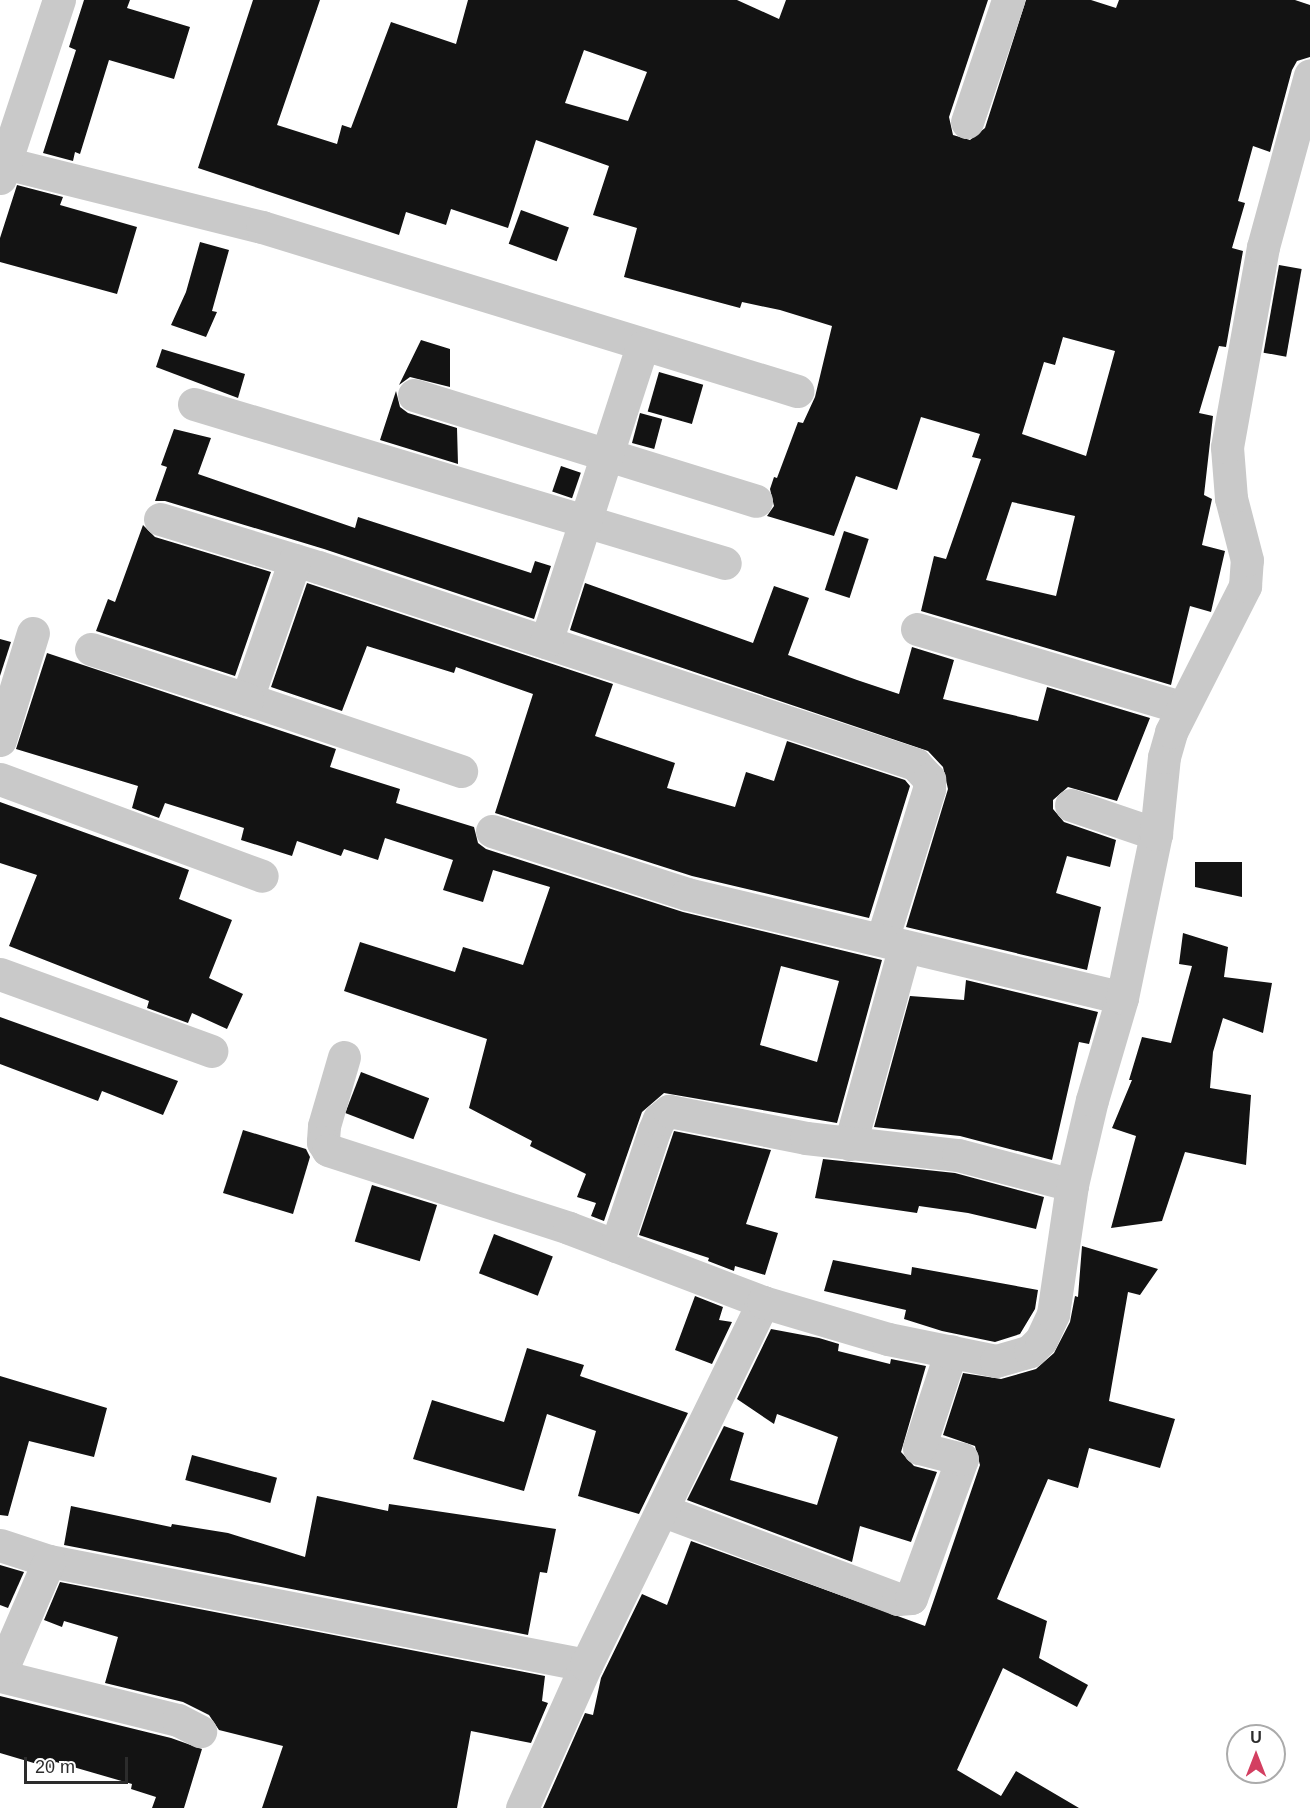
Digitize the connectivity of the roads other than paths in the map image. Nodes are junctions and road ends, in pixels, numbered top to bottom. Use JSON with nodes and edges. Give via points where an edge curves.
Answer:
{"nodes":[{"id":1,"x":59,"y":0,"type":"edge"},
{"id":2,"x":1008,"y":0,"type":"edge"},
{"id":3,"x":1310,"y":75,"type":"edge"},
{"id":4,"x":967,"y":123,"type":"dead end"},
{"id":5,"x":3,"y":170,"type":"edge"},
{"id":6,"x":642,"y":347,"type":"junction"},
{"id":7,"x":796,"y":391,"type":"dead end"},
{"id":8,"x":414,"y":395,"type":"dead end"},
{"id":9,"x":194,"y":405,"type":"dead end"},
{"id":10,"x":608,"y":453,"type":"junction"},
{"id":11,"x":756,"y":501,"type":"dead end"},
{"id":12,"x":160,"y":519,"type":"dead end"},
{"id":13,"x":585,"y":520,"type":"junction"},
{"id":14,"x":296,"y":560,"type":"junction"},
{"id":15,"x":725,"y":563,"type":"dead end"},
{"id":16,"x":917,"y":629,"type":"dead end"},
{"id":17,"x":33,"y":633,"type":"dead end"},
{"id":18,"x":546,"y":642,"type":"junction"},
{"id":19,"x":91,"y":649,"type":"dead end"},
{"id":20,"x":247,"y":699,"type":"junction"},
{"id":21,"x":1183,"y":708,"type":"junction"},
{"id":22,"x":0,"y":740,"type":"edge"},
{"id":23,"x":461,"y":771,"type":"dead end"},
{"id":24,"x":0,"y":778,"type":"edge"},
{"id":25,"x":1071,"y":805,"type":"dead end"},
{"id":26,"x":492,"y":831,"type":"dead end"},
{"id":27,"x":1156,"y":834,"type":"junction"},
{"id":28,"x":262,"y":876,"type":"dead end"},
{"id":29,"x":893,"y":943,"type":"junction"},
{"id":30,"x":0,"y":974,"type":"edge"},
{"id":31,"x":1122,"y":998,"type":"junction"},
{"id":32,"x":211,"y":1051,"type":"dead end"},
{"id":33,"x":344,"y":1057,"type":"dead end"},
{"id":34,"x":850,"y":1144,"type":"junction"},
{"id":35,"x":1072,"y":1185,"type":"junction"},
{"id":36,"x":616,"y":1246,"type":"junction"},
{"id":37,"x":763,"y":1302,"type":"junction"},
{"id":38,"x":951,"y":1351,"type":"junction"},
{"id":39,"x":664,"y":1511,"type":"junction"},
{"id":40,"x":0,"y":1545,"type":"edge"},
{"id":41,"x":49,"y":1561,"type":"junction"},
{"id":42,"x":586,"y":1665,"type":"junction"},
{"id":43,"x":0,"y":1675,"type":"edge"},
{"id":44,"x":200,"y":1731,"type":"dead end"},
{"id":45,"x":522,"y":1808,"type":"edge"}],
"edges":[{"from":1,"to":5,"type":"street"},
{"from":2,"to":4,"type":"street"},
{"from":3,"to":21,"type":"street","via":[[1263,248],[1227,447],[1231,498],[1247,560],[1245,586]]},
{"from":5,"to":6,"type":"street","via":[[262,227]]},
{"from":6,"to":7,"type":"street","via":[[649,345]]},
{"from":6,"to":10,"type":"street"},
{"from":8,"to":10,"type":"street"},
{"from":9,"to":13,"type":"street"},
{"from":10,"to":11,"type":"street"},
{"from":10,"to":13,"type":"street"},
{"from":12,"to":14,"type":"street"},
{"from":13,"to":15,"type":"street"},
{"from":13,"to":18,"type":"street"},
{"from":14,"to":18,"type":"street"},
{"from":14,"to":20,"type":"street"},
{"from":16,"to":21,"type":"street"},
{"from":17,"to":22,"type":"street"},
{"from":18,"to":29,"type":"street","via":[[923,770],[929,789]]},
{"from":19,"to":20,"type":"street"},
{"from":20,"to":23,"type":"street"},
{"from":21,"to":27,"type":"street","via":[[1170,732],[1162,767]]},
{"from":24,"to":28,"type":"street"},
{"from":25,"to":27,"type":"street"},
{"from":26,"to":29,"type":"street","via":[[687,894]]},
{"from":27,"to":31,"type":"street"},
{"from":29,"to":31,"type":"street"},
{"from":29,"to":34,"type":"street"},
{"from":30,"to":32,"type":"street"},
{"from":31,"to":35,"type":"street"},
{"from":33,"to":36,"type":"street","via":[[324,1125],[323,1142],[328,1150]]},
{"from":34,"to":35,"type":"street","via":[[958,1155]]},
{"from":34,"to":36,"type":"street","via":[[669,1111],[659,1119],[654,1131]]},
{"from":35,"to":38,"type":"street","via":[[1053,1314],[1041,1340],[1030,1351],[996,1360]]},
{"from":36,"to":37,"type":"street"},
{"from":37,"to":38,"type":"street","via":[[816,1320]]},
{"from":37,"to":39,"type":"street"},
{"from":38,"to":39,"type":"street","via":[[919,1448],[962,1459],[911,1598],[898,1599]]},
{"from":39,"to":42,"type":"street"},
{"from":40,"to":41,"type":"street"},
{"from":41,"to":42,"type":"street"},
{"from":41,"to":43,"type":"street"},
{"from":42,"to":45,"type":"street"},
{"from":43,"to":44,"type":"street","via":[[178,1720]]}]}
